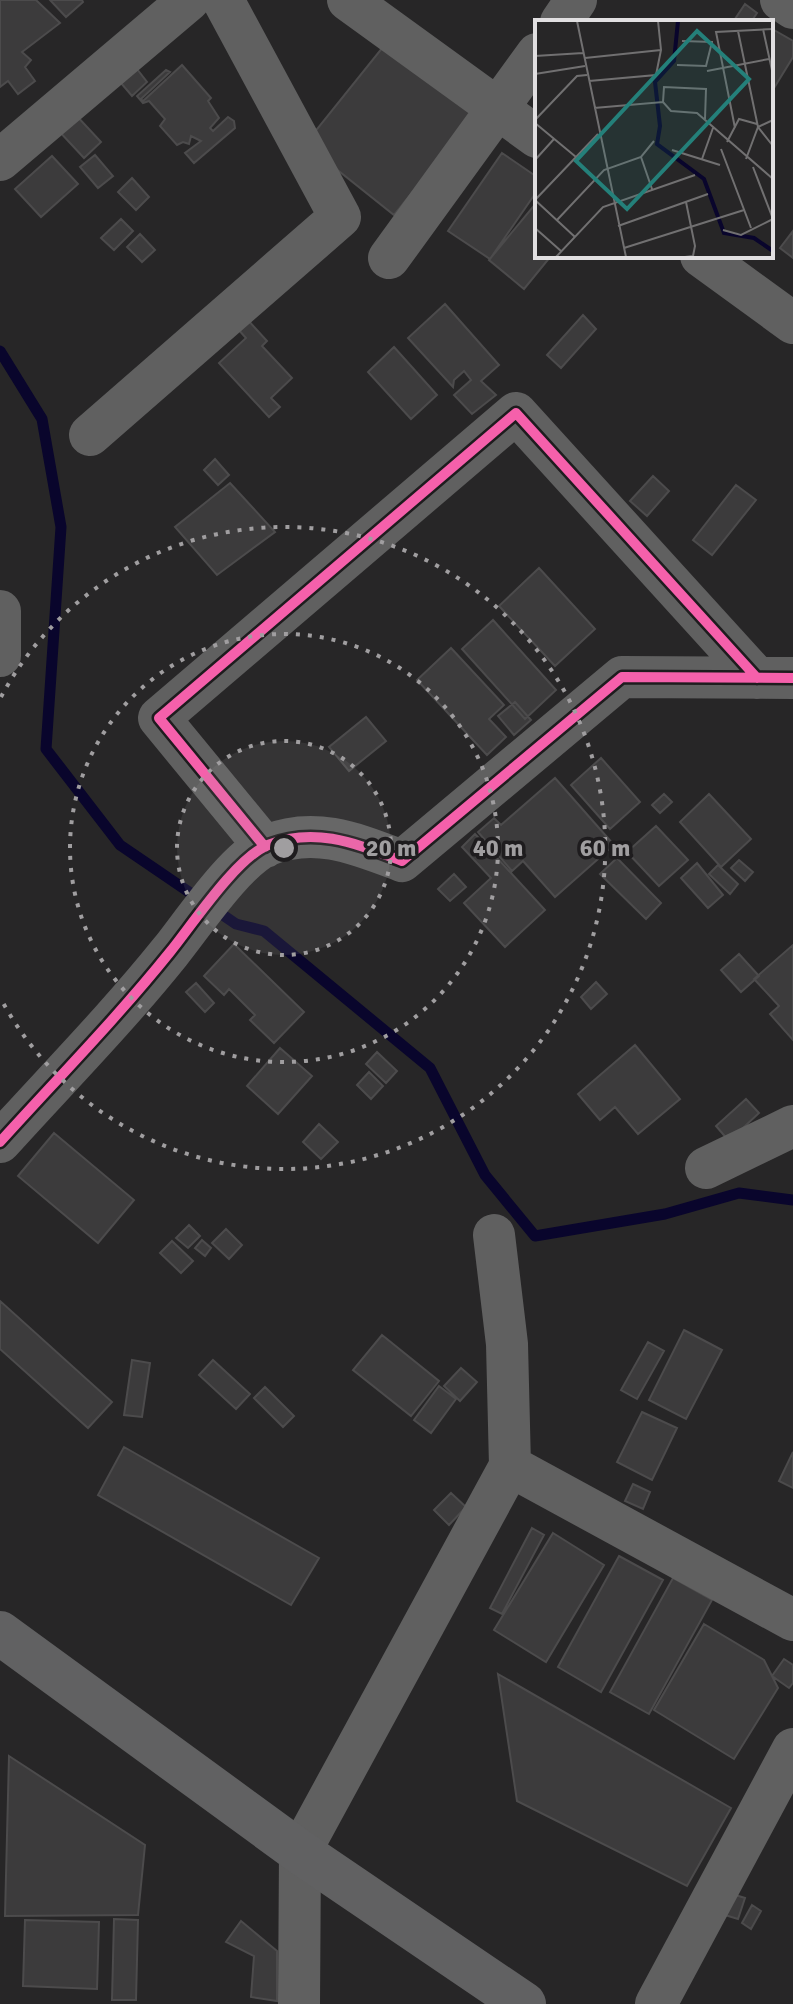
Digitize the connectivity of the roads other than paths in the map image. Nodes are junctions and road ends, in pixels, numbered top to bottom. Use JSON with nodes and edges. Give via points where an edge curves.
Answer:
{"nodes":[{"id":1,"x":189,"y":0,"type":"edge"},
{"id":2,"x":223,"y":0,"type":"edge"},
{"id":3,"x":348,"y":0,"type":"edge"},
{"id":4,"x":576,"y":0,"type":"edge"},
{"id":5,"x":781,"y":0,"type":"edge"},
{"id":6,"x":793,"y":8,"type":"edge"},
{"id":7,"x":562,"y":20,"type":"edge"},
{"id":8,"x":535,"y":57,"type":"edge"},
{"id":9,"x":498,"y":109,"type":"junction"},
{"id":10,"x":535,"y":136,"type":"edge"},
{"id":11,"x":0,"y":160,"type":"edge"},
{"id":12,"x":389,"y":258,"type":"dead end"},
{"id":13,"x":704,"y":258,"type":"edge"},
{"id":14,"x":793,"y":323,"type":"edge"},
{"id":15,"x":90,"y":435,"type":"dead end"},
{"id":16,"x":0,"y":611,"type":"edge"},
{"id":17,"x":0,"y":656,"type":"edge"},
{"id":18,"x":775,"y":678,"type":"edge"},
{"id":19,"x":265,"y":847,"type":"junction"},
{"id":20,"x":793,"y":1126,"type":"edge"},
{"id":21,"x":0,"y":1142,"type":"edge"},
{"id":22,"x":706,"y":1168,"type":"dead end"},
{"id":23,"x":494,"y":1235,"type":"dead end"},
{"id":24,"x":510,"y":1466,"type":"junction"},
{"id":25,"x":793,"y":1620,"type":"edge"},
{"id":26,"x":0,"y":1633,"type":"edge"},
{"id":27,"x":793,"y":1749,"type":"edge"},
{"id":28,"x":300,"y":1852,"type":"junction"},
{"id":29,"x":299,"y":2004,"type":"edge"},
{"id":30,"x":524,"y":2004,"type":"edge"},
{"id":31,"x":656,"y":2004,"type":"edge"}],
"edges":[{"from":1,"to":11,"type":"street"},
{"from":2,"to":15,"type":"street","via":[[340,217]]},
{"from":3,"to":9,"type":"street"},
{"from":4,"to":7,"type":"street"},
{"from":5,"to":6,"type":"street"},
{"from":8,"to":9,"type":"street"},
{"from":9,"to":10,"type":"street"},
{"from":9,"to":12,"type":"street"},
{"from":13,"to":14,"type":"street"},
{"from":16,"to":17,"type":"street"},
{"from":18,"to":19,"type":"street","via":[[622,677],[402,861],[337,837],[297,837]]},
{"from":18,"to":19,"type":"street","via":[[516,413],[159,718]]},
{"from":19,"to":21,"type":"street","via":[[219,889],[172,951]]},
{"from":20,"to":22,"type":"street"},
{"from":23,"to":24,"type":"street","via":[[507,1344]]},
{"from":24,"to":25,"type":"street"},
{"from":24,"to":28,"type":"street"},
{"from":26,"to":28,"type":"main road"},
{"from":27,"to":31,"type":"street"},
{"from":28,"to":29,"type":"street"},
{"from":28,"to":30,"type":"main road"}]}
